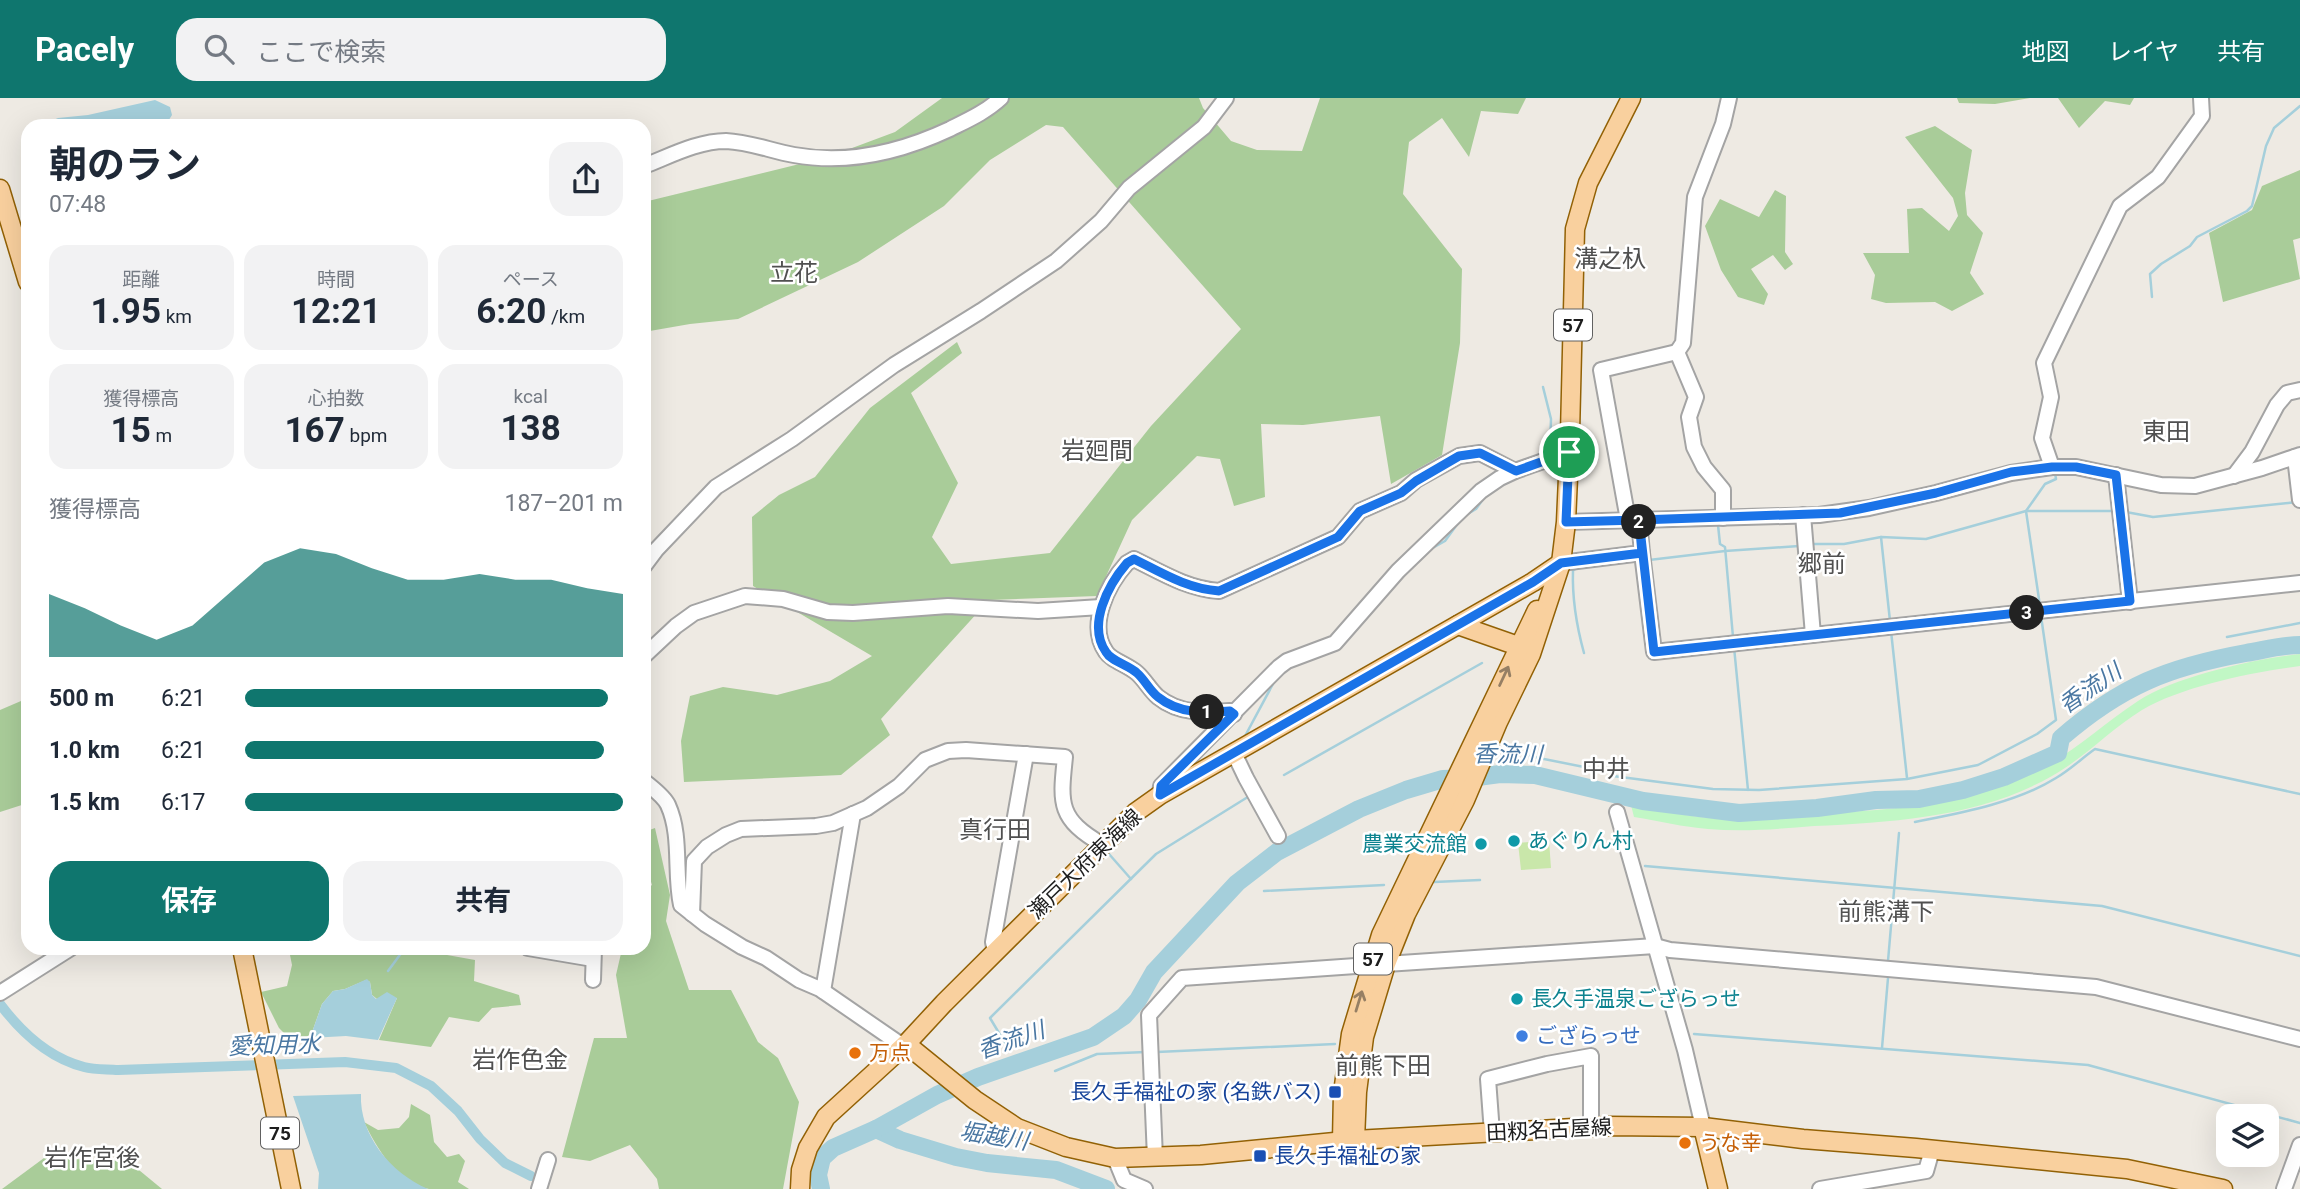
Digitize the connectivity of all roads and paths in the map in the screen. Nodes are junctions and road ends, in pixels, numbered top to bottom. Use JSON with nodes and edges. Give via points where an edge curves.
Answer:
{"nodes":[{"id":1,"x":1000,"y":98,"type":"edge"},
{"id":2,"x":1226,"y":98,"type":"edge"},
{"id":3,"x":1631,"y":98,"type":"edge"},
{"id":4,"x":1729,"y":98,"type":"edge"},
{"id":5,"x":2202,"y":98,"type":"edge"},
{"id":6,"x":651,"y":163,"type":"edge"},
{"id":7,"x":0,"y":190,"type":"edge"},
{"id":8,"x":21,"y":259,"type":"edge"},
{"id":9,"x":1678,"y":352,"type":"junction"},
{"id":10,"x":2300,"y":390,"type":"edge"},
{"id":11,"x":1569,"y":452,"type":"junction"},
{"id":12,"x":2297,"y":456,"type":"edge"},
{"id":13,"x":2052,"y":467,"type":"junction"},
{"id":14,"x":1516,"y":471,"type":"junction"},
{"id":15,"x":2116,"y":475,"type":"junction"},
{"id":16,"x":2234,"y":476,"type":"junction"},
{"id":17,"x":2300,"y":500,"type":"edge"},
{"id":18,"x":1803,"y":515,"type":"junction"},
{"id":19,"x":1723,"y":518,"type":"junction"},
{"id":20,"x":1634,"y":520,"type":"junction"},
{"id":21,"x":1566,"y":522,"type":"junction"},
{"id":22,"x":1642,"y":553,"type":"junction"},
{"id":23,"x":651,"y":557,"type":"edge"},
{"id":24,"x":1561,"y":563,"type":"junction"},
{"id":25,"x":2300,"y":583,"type":"edge"},
{"id":26,"x":2130,"y":601,"type":"junction"},
{"id":27,"x":1101,"y":607,"type":"junction"},
{"id":28,"x":1458,"y":625,"type":"junction"},
{"id":29,"x":1813,"y":635,"type":"junction"},
{"id":30,"x":1518,"y":646,"type":"junction"},
{"id":31,"x":651,"y":650,"type":"edge"},
{"id":32,"x":1234,"y":714,"type":"junction"},
{"id":33,"x":1234,"y":753,"type":"junction"},
{"id":34,"x":1026,"y":754,"type":"junction"},
{"id":35,"x":1474,"y":760,"type":"junction"},
{"id":36,"x":651,"y":787,"type":"edge"},
{"id":37,"x":1160,"y":795,"type":"junction"},
{"id":38,"x":1617,"y":812,"type":"dead end"},
{"id":39,"x":853,"y":814,"type":"junction"},
{"id":40,"x":1279,"y":836,"type":"dead end"},
{"id":41,"x":1103,"y":845,"type":"junction"},
{"id":42,"x":692,"y":914,"type":"junction"},
{"id":43,"x":1655,"y":946,"type":"junction"},
{"id":44,"x":995,"y":952,"type":"junction"},
{"id":45,"x":60,"y":955,"type":"edge"},
{"id":46,"x":244,"y":955,"type":"edge"},
{"id":47,"x":593,"y":955,"type":"edge"},
{"id":48,"x":1378,"y":965,"type":"junction"},
{"id":49,"x":593,"y":981,"type":"dead end"},
{"id":50,"x":823,"y":991,"type":"junction"},
{"id":51,"x":0,"y":993,"type":"edge"},
{"id":52,"x":2300,"y":1039,"type":"edge"},
{"id":53,"x":906,"y":1044,"type":"junction"},
{"id":54,"x":1591,"y":1127,"type":"junction"},
{"id":55,"x":1703,"y":1127,"type":"junction"},
{"id":56,"x":1492,"y":1133,"type":"junction"},
{"id":57,"x":1349,"y":1140,"type":"junction"},
{"id":58,"x":2300,"y":1145,"type":"edge"},
{"id":59,"x":1932,"y":1150,"type":"junction"},
{"id":60,"x":1155,"y":1157,"type":"junction"},
{"id":61,"x":1115,"y":1158,"type":"junction"},
{"id":62,"x":548,"y":1160,"type":"dead end"},
{"id":63,"x":2183,"y":1184,"type":"edge"},
{"id":64,"x":291,"y":1189,"type":"edge"},
{"id":65,"x":539,"y":1189,"type":"edge"},
{"id":66,"x":800,"y":1189,"type":"edge"},
{"id":67,"x":1145,"y":1189,"type":"edge"},
{"id":68,"x":1718,"y":1189,"type":"edge"},
{"id":69,"x":1819,"y":1189,"type":"edge"},
{"id":70,"x":2223,"y":1189,"type":"edge"},
{"id":71,"x":2284,"y":1189,"type":"edge"}],
"edges":[{"from":1,"to":6,"type":"street","via":[[976,116],[923,142],[872,156],[831,159],[724,141],[695,146]]},
{"from":2,"to":23,"type":"street","via":[[1204,127],[1129,188],[1101,221],[1056,261],[716,487]]},
{"from":3,"to":11,"type":"main road","number":"57","via":[[1588,183],[1575,229]]},
{"from":4,"to":9,"type":"street","via":[[1695,197],[1683,343]]},
{"from":5,"to":13,"type":"street","via":[[2202,116],[2158,177],[2120,206],[2044,363],[2051,397],[2042,438]]},
{"from":7,"to":8,"type":"main road"},
{"from":9,"to":19,"type":"street","via":[[1696,397],[1689,417],[1694,447],[1723,491]]},
{"from":9,"to":20,"type":"street","via":[[1601,370]]},
{"from":10,"to":16,"type":"street","via":[[2287,393],[2277,404]]},
{"from":11,"to":14,"type":"street"},
{"from":11,"to":21,"type":"main road","number":"57"},
{"from":12,"to":16,"type":"street"},
{"from":12,"to":17,"type":"street"},
{"from":13,"to":15,"type":"street"},
{"from":13,"to":18,"type":"street","via":[[2011,472],[1868,508]]},
{"from":14,"to":27,"type":"street","via":[[1480,453],[1459,456],[1401,493],[1360,511],[1338,537],[1219,591],[1201,590],[1134,559],[1121,570]]},
{"from":14,"to":32,"type":"street","via":[[1481,491],[1398,571],[1335,643],[1287,662]]},
{"from":15,"to":16,"type":"street","via":[[2161,485],[2195,486]]},
{"from":15,"to":26,"type":"street"},
{"from":18,"to":19,"type":"street"},
{"from":18,"to":29,"type":"street"},
{"from":19,"to":20,"type":"street"},
{"from":20,"to":21,"type":"street"},
{"from":20,"to":22,"type":"street"},
{"from":21,"to":24,"type":"main road","number":"57"},
{"from":22,"to":24,"type":"street"},
{"from":22,"to":29,"type":"street","via":[[1654,652]]},
{"from":24,"to":28,"type":"main road","name":"瀬戸大府東海線"},
{"from":24,"to":30,"type":"main road","number":"57"},
{"from":24,"to":35,"type":"main road","number":"57","via":[[1531,654]]},
{"from":25,"to":26,"type":"street"},
{"from":26,"to":29,"type":"street"},
{"from":27,"to":31,"type":"street","via":[[1038,611],[948,606],[853,613],[745,596],[694,613]]},
{"from":27,"to":32,"type":"street","via":[[1099,635],[1107,654],[1129,666],[1158,697],[1190,712]]},
{"from":28,"to":30,"type":"main road"},
{"from":28,"to":33,"type":"main road","name":"瀬戸大府東海線"},
{"from":35,"to":30,"type":"main road","number":"57","one_way":true},
{"from":32,"to":37,"type":"street","via":[[1161,786]]},
{"from":33,"to":37,"type":"main road","name":"瀬戸大府東海線"},
{"from":33,"to":40,"type":"street"},
{"from":34,"to":39,"type":"street","via":[[948,751],[925,760],[899,786]]},
{"from":34,"to":41,"type":"street","via":[[1065,757],[1062,804],[1072,820]]},
{"from":34,"to":44,"type":"street","via":[[993,942]]},
{"from":35,"to":48,"type":"main road","number":"57","via":[[1471,786]]},
{"from":35,"to":48,"type":"main road","number":"57","via":[[1452,791],[1381,935]]},
{"from":36,"to":42,"type":"street","via":[[667,803],[677,845],[681,905]]},
{"from":37,"to":41,"type":"main road","name":"瀬戸大府東海線"},
{"from":38,"to":43,"type":"street"},
{"from":39,"to":42,"type":"street","via":[[816,826],[741,829],[707,846],[694,861]]},
{"from":39,"to":50,"type":"street"},
{"from":41,"to":44,"type":"main road","name":"瀬戸大府東海線"},
{"from":42,"to":50,"type":"street","via":[[799,981]]},
{"from":43,"to":48,"type":"street"},
{"from":43,"to":52,"type":"street","via":[[2096,987]]},
{"from":43,"to":55,"type":"street"},
{"from":44,"to":53,"type":"main road","name":"瀬戸大府東海線"},
{"from":45,"to":51,"type":"street"},
{"from":46,"to":64,"type":"main road","number":"75"},
{"from":47,"to":49,"type":"street"},
{"from":48,"to":57,"type":"main road","number":"57"},
{"from":48,"to":60,"type":"street","via":[[1182,978],[1149,1015]]},
{"from":50,"to":53,"type":"street"},
{"from":53,"to":61,"type":"main road","name":"田籾名古屋線","via":[[1017,1128]]},
{"from":53,"to":66,"type":"main road","name":"瀬戸大府東海線","via":[[827,1117],[808,1148]]},
{"from":54,"to":55,"type":"main road","name":"田籾名古屋線"},
{"from":54,"to":56,"type":"main road","name":"田籾名古屋線"},
{"from":54,"to":56,"type":"street","via":[[1591,1056],[1488,1079]]},
{"from":55,"to":59,"type":"main road","name":"田籾名古屋線"},
{"from":55,"to":68,"type":"main road"},
{"from":56,"to":57,"type":"main road","name":"田籾名古屋線"},
{"from":57,"to":60,"type":"main road","name":"田籾名古屋線"},
{"from":58,"to":71,"type":"street"},
{"from":59,"to":63,"type":"main road","name":"田籾名古屋線","via":[[2127,1169]]},
{"from":59,"to":69,"type":"street","via":[[1926,1171]]},
{"from":60,"to":61,"type":"main road","name":"田籾名古屋線"},
{"from":61,"to":67,"type":"street","via":[[1125,1180]]},
{"from":62,"to":65,"type":"street"},
{"from":63,"to":70,"type":"main road","name":"田籾名古屋線"}]}
